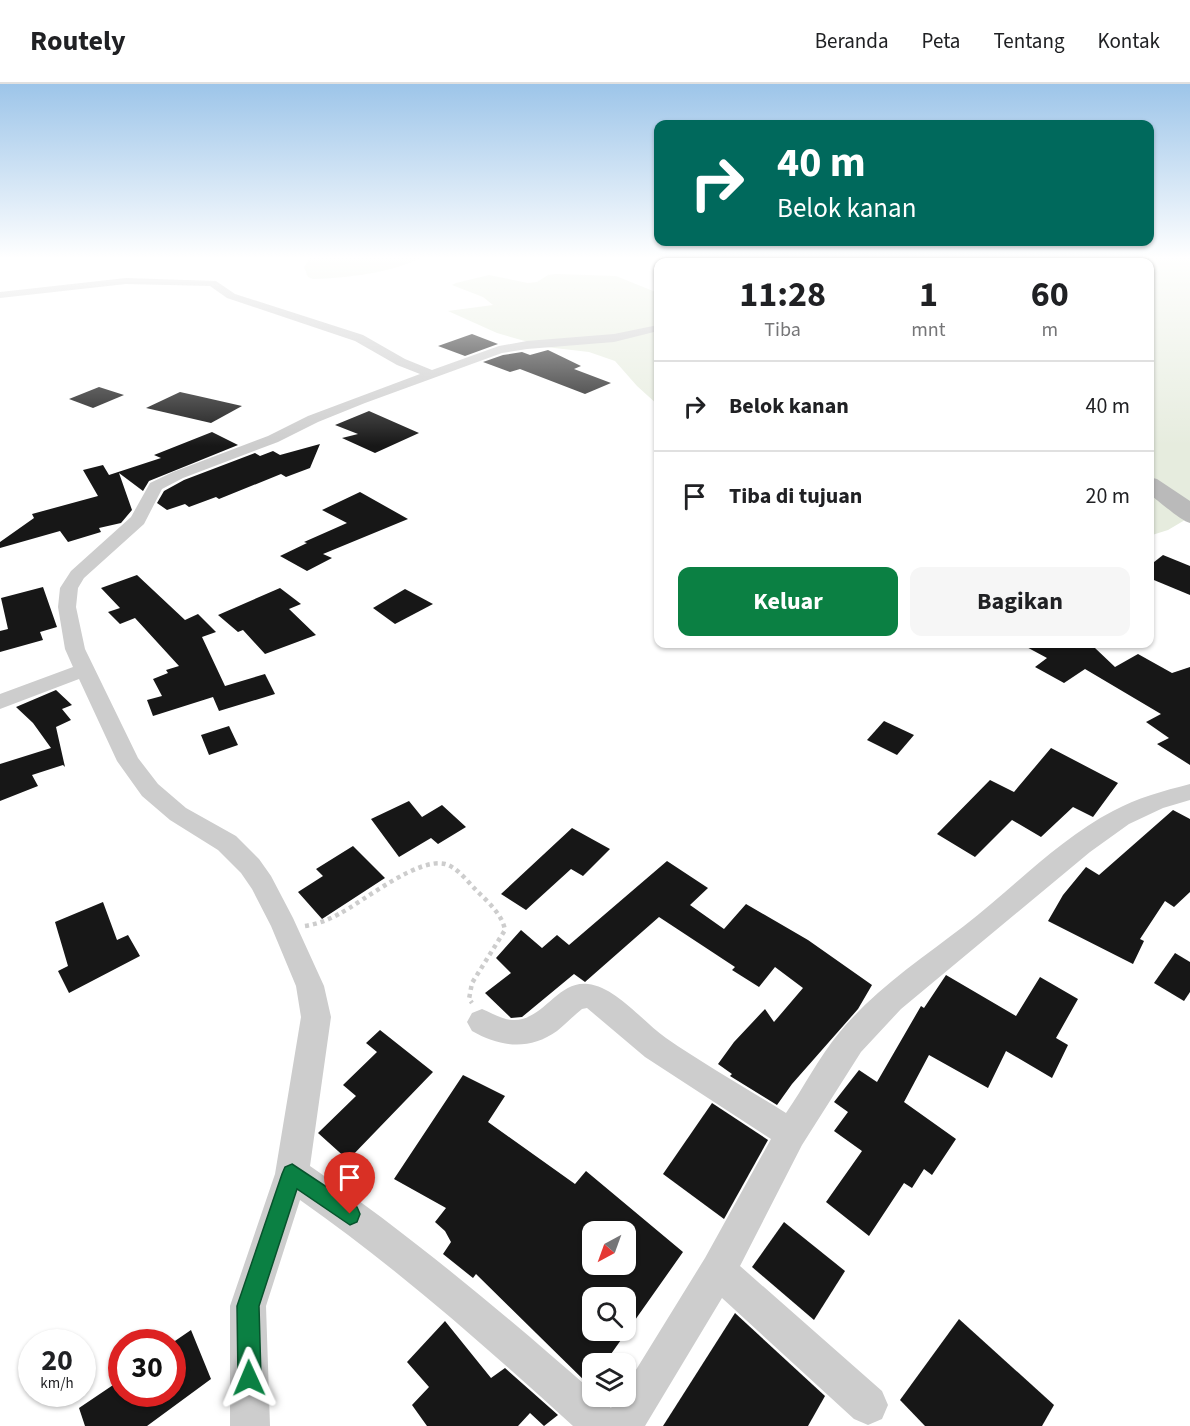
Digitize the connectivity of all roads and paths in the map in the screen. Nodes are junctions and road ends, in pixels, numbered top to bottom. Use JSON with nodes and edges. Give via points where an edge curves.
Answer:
{"nodes":[{"id":1,"x":306,"y":321,"type":"edge"},
{"id":2,"x":654,"y":329,"type":"edge"},
{"id":3,"x":429,"y":374,"type":"junction"},
{"id":4,"x":1154,"y":487,"type":"edge"},
{"id":5,"x":1190,"y":516,"type":"edge"},
{"id":6,"x":84,"y":670,"type":"junction"},
{"id":7,"x":0,"y":702,"type":"edge"},
{"id":8,"x":1190,"y":792,"type":"edge"},
{"id":9,"x":284,"y":926,"type":"junction"},
{"id":10,"x":483,"y":1022,"type":"joint"},
{"id":11,"x":791,"y":1134,"type":"junction"},
{"id":12,"x":292,"y":1174,"type":"junction"},
{"id":13,"x":718,"y":1271,"type":"junction"},
{"id":14,"x":868,"y":1405,"type":"dead end"},
{"id":15,"x":250,"y":1426,"type":"edge"},
{"id":16,"x":603,"y":1426,"type":"edge"},
{"id":17,"x":623,"y":1426,"type":"edge"}],
"edges":[{"from":1,"to":3,"type":"street","via":[[359,338]]},
{"from":2,"to":3,"type":"street","via":[[614,339],[516,346]]},
{"from":3,"to":6,"type":"street","via":[[156,486],[138,520],[77,575],[69,588],[67,607],[75,649]]},
{"from":4,"to":5,"type":"street"},
{"from":6,"to":7,"type":"street"},
{"from":6,"to":9,"type":"street","via":[[128,761],[150,790],[178,814],[238,852],[262,883]]},
{"from":8,"to":11,"type":"street","via":[[1120,818],[924,971],[850,1042]]},
{"from":9,"to":10,"type":"path","via":[[312,926],[329,920],[413,870],[435,863],[448,865],[505,924],[472,983],[469,999]]},
{"from":9,"to":12,"type":"street","via":[[310,986],[316,1017]]},
{"from":10,"to":11,"type":"street","via":[[497,1032],[524,1033],[552,1018],[570,1000],[594,997],[646,1040]]},
{"from":11,"to":13,"type":"street"},
{"from":12,"to":15,"type":"street","via":[[248,1306]]},
{"from":12,"to":16,"type":"street","via":[[350,1214],[476,1313]]},
{"from":13,"to":14,"type":"street"},
{"from":13,"to":17,"type":"street"}]}
